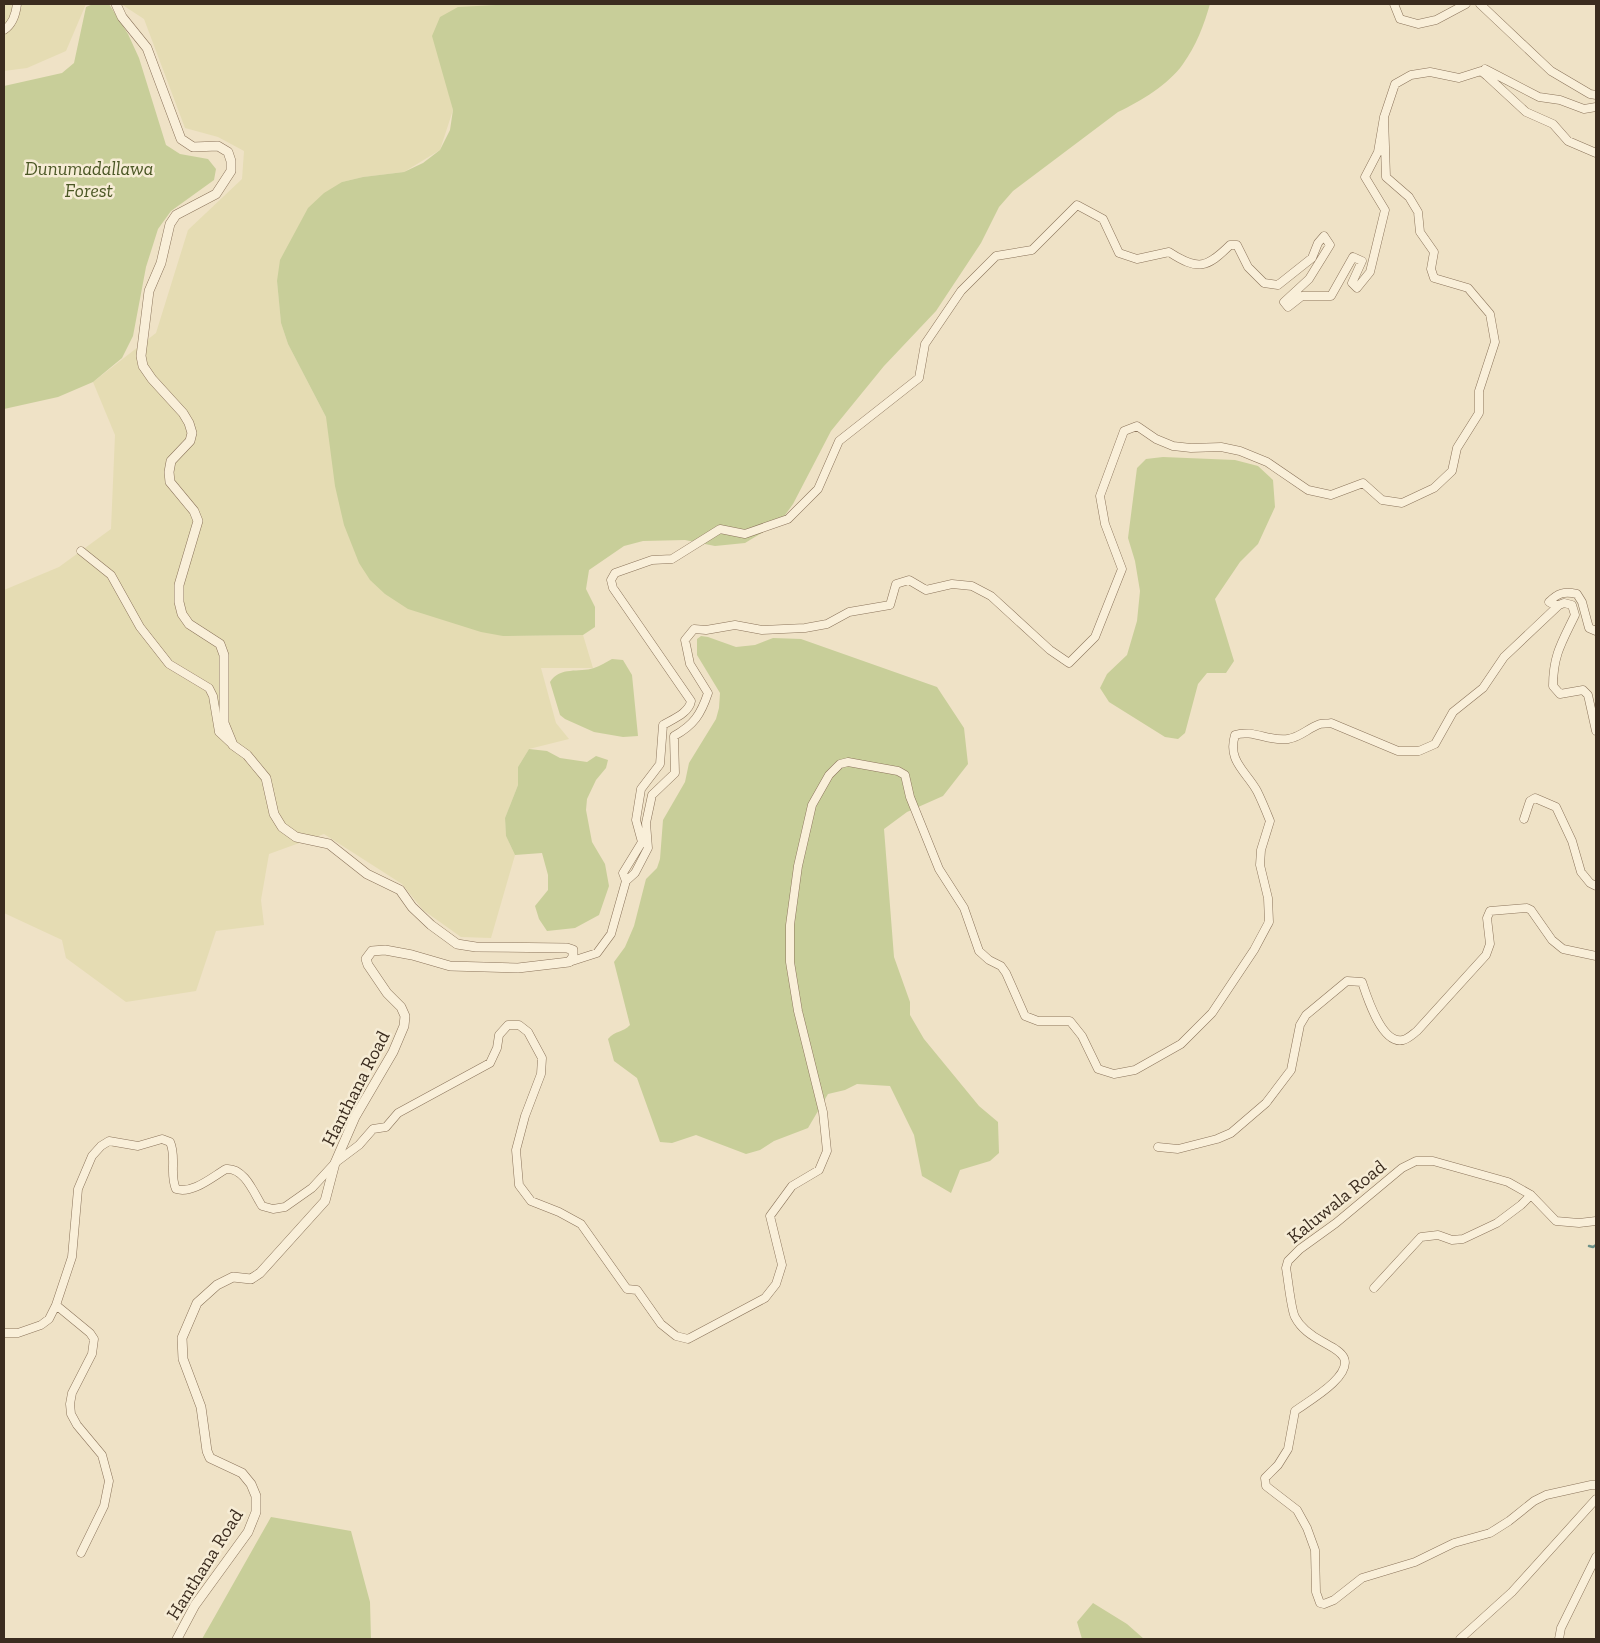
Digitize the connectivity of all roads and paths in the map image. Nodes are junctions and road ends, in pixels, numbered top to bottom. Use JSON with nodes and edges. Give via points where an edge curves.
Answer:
{"nodes":[{"id":1,"x":16,"y":4,"type":"edge"},
{"id":2,"x":116,"y":4,"type":"edge"},
{"id":3,"x":1394,"y":4,"type":"edge"},
{"id":4,"x":1466,"y":4,"type":"edge"},
{"id":5,"x":1480,"y":4,"type":"edge"},
{"id":6,"x":4,"y":30,"type":"edge"},
{"id":7,"x":1487,"y":76,"type":"junction"},
{"id":8,"x":1596,"y":94,"type":"edge"},
{"id":9,"x":1596,"y":107,"type":"edge"},
{"id":10,"x":1384,"y":117,"type":"junction"},
{"id":11,"x":1596,"y":153,"type":"edge"},
{"id":12,"x":81,"y":551,"type":"dead end"},
{"id":13,"x":1559,"y":605,"type":"junction"},
{"id":14,"x":1596,"y":631,"type":"edge"},
{"id":15,"x":1596,"y":731,"type":"edge"},
{"id":16,"x":233,"y":745,"type":"junction"},
{"id":17,"x":1524,"y":819,"type":"dead end"},
{"id":18,"x":626,"y":881,"type":"junction"},
{"id":19,"x":1596,"y":886,"type":"edge"},
{"id":20,"x":1596,"y":956,"type":"edge"},
{"id":21,"x":569,"y":962,"type":"junction"},
{"id":22,"x":1158,"y":1148,"type":"dead end"},
{"id":23,"x":335,"y":1163,"type":"junction"},
{"id":24,"x":1531,"y":1195,"type":"junction"},
{"id":25,"x":1596,"y":1221,"type":"edge"},
{"id":26,"x":1374,"y":1288,"type":"dead end"},
{"id":27,"x":56,"y":1305,"type":"junction"},
{"id":28,"x":4,"y":1333,"type":"edge"},
{"id":29,"x":1596,"y":1485,"type":"edge"},
{"id":30,"x":1596,"y":1499,"type":"edge"},
{"id":31,"x":81,"y":1553,"type":"dead end"},
{"id":32,"x":1596,"y":1557,"type":"edge"},
{"id":33,"x":177,"y":1639,"type":"edge"},
{"id":34,"x":1460,"y":1639,"type":"edge"},
{"id":35,"x":1559,"y":1639,"type":"edge"}],
"edges":[{"from":1,"to":6,"type":"street","via":[[16,13]]},
{"from":2,"to":16,"type":"street","via":[[122,17],[147,48],[181,139],[193,146],[218,146],[228,152],[231,160],[231,171],[216,194],[176,215],[170,224],[161,262],[149,291],[141,356],[143,366],[183,414],[192,433],[190,441],[171,461],[169,472],[170,482],[194,511],[198,521],[179,585],[179,602],[189,624],[220,644],[224,655],[224,723]]},
{"from":3,"to":4,"type":"street","via":[[1400,19],[1418,24],[1436,20]]},
{"from":5,"to":8,"type":"street","via":[[1551,71],[1590,94]]},
{"from":7,"to":9,"type":"street","via":[[1485,69],[1539,97],[1560,100],[1584,109]]},
{"from":7,"to":10,"type":"street","via":[[1481,72],[1459,78],[1430,72],[1411,75],[1395,84]]},
{"from":7,"to":11,"type":"street","via":[[1526,112],[1553,124],[1568,141]]},
{"from":10,"to":18,"type":"street","via":[[1378,152],[1365,177],[1385,210],[1370,272],[1357,288],[1352,282],[1362,261],[1353,257],[1331,296],[1302,296],[1288,307],[1284,302],[1309,279],[1330,245],[1324,236],[1312,258],[1278,285],[1264,283],[1248,267],[1237,245],[1230,245],[1217,258],[1200,265],[1184,262],[1170,252],[1137,260],[1119,253],[1103,219],[1077,205],[1032,250],[996,256],[962,291],[925,344],[919,378],[839,441],[818,489],[788,519],[745,534],[720,529],[672,559],[652,560],[615,572],[611,580],[613,588],[691,701],[681,714],[663,725],[660,764],[641,789],[636,820],[642,842],[624,873]]},
{"from":10,"to":18,"type":"street","via":[[1386,178],[1409,197],[1418,212],[1420,232],[1434,252],[1434,278],[1468,288],[1490,314],[1495,342],[1479,391],[1479,413],[1457,448],[1452,470],[1434,488],[1402,503],[1382,500],[1363,483],[1331,495],[1308,490],[1267,462],[1240,450],[1172,446],[1137,426],[1124,431],[1100,496],[1105,524],[1122,569],[1095,637],[1069,663],[1050,650],[991,596],[966,585],[952,584],[926,590],[909,580],[896,584],[890,605],[849,612],[827,624],[806,628],[762,630],[735,625],[694,629],[686,640],[690,664],[708,693],[702,711],[687,729],[674,736],[675,772],[652,795],[646,823],[648,848],[635,873]]},
{"from":12,"to":16,"type":"street","via":[[111,575],[140,627],[169,664],[209,688],[219,732]]},
{"from":13,"to":14,"type":"street","via":[[1549,602],[1566,592],[1577,594],[1589,628]]},
{"from":13,"to":15,"type":"street","via":[[1572,605],[1575,615],[1558,651],[1553,668],[1553,686],[1560,694],[1583,690],[1588,695]]},
{"from":13,"to":23,"type":"street","via":[[1504,657],[1482,688],[1452,712],[1435,744],[1419,751],[1398,751],[1331,723],[1320,724],[1287,740],[1244,732],[1235,735],[1234,757],[1257,791],[1270,821],[1260,865],[1268,898],[1269,922],[1212,1013],[1181,1044],[1135,1070],[1114,1074],[1098,1069],[1082,1036],[1070,1021],[1038,1021],[1025,1016],[1006,973],[979,951],[964,908],[939,870],[910,797],[905,775],[848,762],[840,764],[829,775],[812,805],[798,866],[790,925],[790,962],[798,1011],[823,1112],[827,1151],[819,1170],[792,1186],[770,1216],[782,1265],[776,1284],[764,1298],[688,1339],[676,1336],[661,1324],[637,1290],[627,1289],[581,1224],[531,1201],[519,1185],[516,1150],[541,1074],[542,1058],[528,1032],[519,1025],[508,1025],[499,1035],[490,1062],[398,1113],[386,1126],[373,1129],[359,1145]]},
{"from":16,"to":21,"type":"street","via":[[247,755],[266,778],[274,814],[282,827],[296,837],[330,844],[367,874],[400,890],[431,925],[458,944],[567,948],[573,950]]},
{"from":17,"to":19,"type":"street","via":[[1530,801],[1535,798],[1556,807],[1572,840],[1581,872]]},
{"from":18,"to":21,"type":"street","via":[[611,934],[597,953]]},
{"from":20,"to":22,"type":"street","via":[[1563,949],[1552,940],[1531,910],[1490,911],[1487,918],[1490,944],[1486,955],[1417,1031],[1403,1040],[1392,1039],[1372,1010],[1362,982],[1348,981],[1306,1015],[1300,1025],[1291,1070],[1266,1103],[1231,1133],[1217,1139],[1178,1149]]},
{"from":21,"to":23,"type":"street","name":"Hanthana Road","via":[[518,968],[450,966],[394,951],[372,951],[366,959],[368,965],[401,1007],[405,1016],[404,1026],[393,1052],[355,1117]]},
{"from":23,"to":27,"type":"street","via":[[312,1188],[285,1207],[273,1209],[262,1206],[240,1172],[232,1168],[226,1168],[192,1189],[176,1189],[172,1181],[173,1149],[170,1142],[162,1140],[138,1146],[109,1141],[92,1156],[78,1189],[72,1257]]},
{"from":23,"to":33,"type":"street","name":"Hanthana Road","via":[[325,1201],[260,1273],[251,1280],[233,1277],[217,1285],[197,1303],[182,1338],[183,1359],[201,1407],[207,1451],[210,1458],[242,1473],[251,1484],[256,1496],[256,1512],[248,1532],[195,1605]]},
{"from":24,"to":25,"type":"street","name":"Kaluwala Road","via":[[1556,1221]]},
{"from":24,"to":26,"type":"street","via":[[1497,1223],[1463,1239],[1452,1240],[1438,1235],[1421,1238]]},
{"from":24,"to":29,"type":"street","name":"Kaluwala Road","via":[[1508,1182],[1433,1161],[1416,1161],[1402,1168],[1288,1261],[1286,1268],[1294,1317],[1307,1333],[1338,1351],[1345,1363],[1342,1373],[1333,1383],[1295,1411],[1288,1450],[1266,1478],[1266,1486],[1297,1510],[1307,1528],[1315,1550],[1316,1592],[1320,1603],[1324,1604],[1362,1578],[1415,1562],[1454,1543],[1490,1533],[1546,1495]]},
{"from":27,"to":28,"type":"street","via":[[41,1325],[18,1333]]},
{"from":27,"to":31,"type":"street","via":[[94,1339],[92,1354],[72,1393],[71,1414],[102,1455],[109,1481],[104,1506]]},
{"from":30,"to":34,"type":"street","via":[[1512,1592]]},
{"from":32,"to":35,"type":"street","via":[[1561,1628]]}]}
